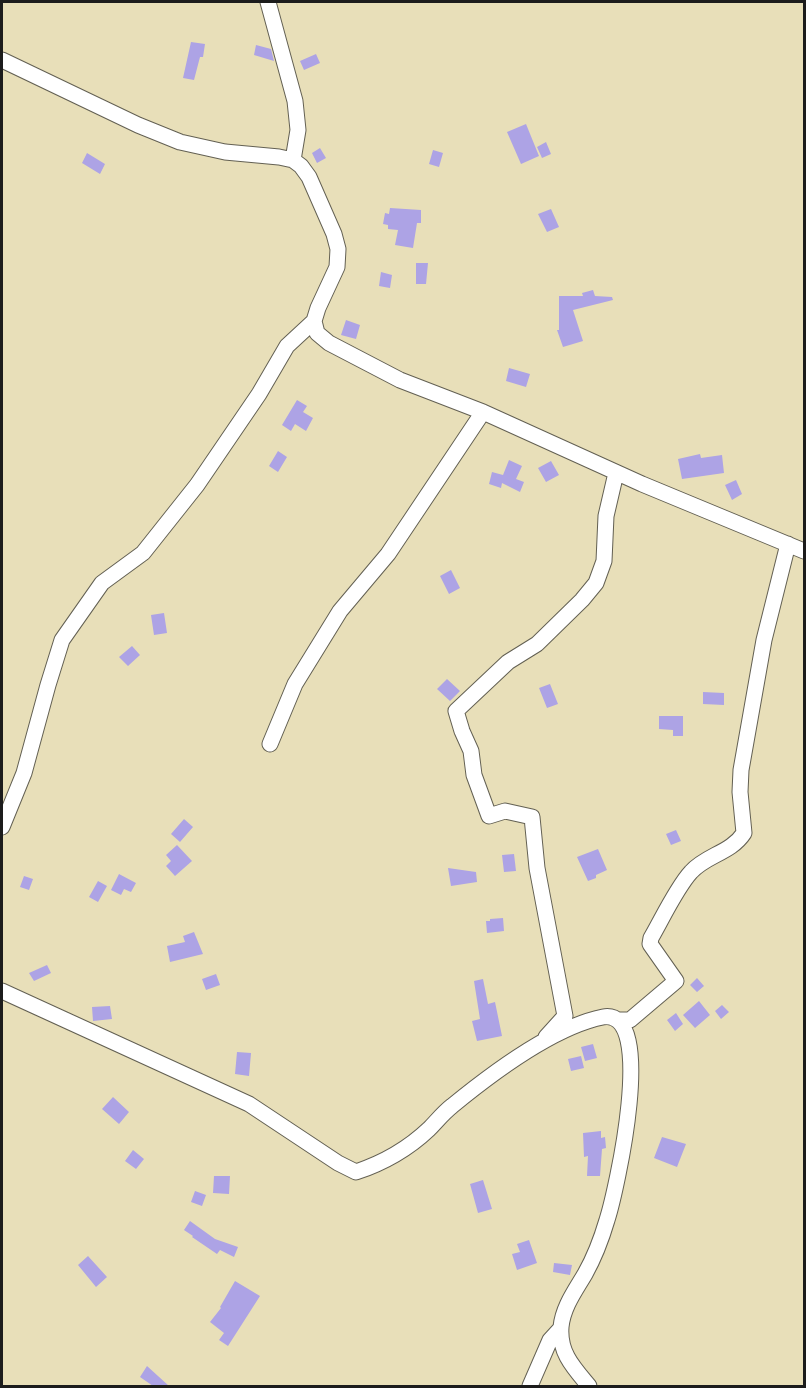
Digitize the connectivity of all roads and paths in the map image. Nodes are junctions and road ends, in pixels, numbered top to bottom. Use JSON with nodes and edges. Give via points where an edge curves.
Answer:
{"nodes":[{"id":1,"x":267,"y":2,"type":"edge"},
{"id":2,"x":2,"y":60,"type":"edge"},
{"id":3,"x":293,"y":160,"type":"junction"},
{"id":4,"x":314,"y":321,"type":"junction"},
{"id":5,"x":483,"y":412,"type":"junction"},
{"id":6,"x":616,"y":472,"type":"junction"},
{"id":7,"x":789,"y":544,"type":"junction"},
{"id":8,"x":804,"y":551,"type":"edge"},
{"id":9,"x":270,"y":744,"type":"dead end"},
{"id":10,"x":2,"y":834,"type":"edge"},
{"id":11,"x":2,"y":991,"type":"edge"},
{"id":12,"x":619,"y":1020,"type":"junction"},
{"id":13,"x":542,"y":1041,"type":"junction"},
{"id":14,"x":561,"y":1328,"type":"junction"},
{"id":15,"x":530,"y":1386,"type":"edge"},
{"id":16,"x":589,"y":1386,"type":"edge"}],
"edges":[{"from":1,"to":3,"type":"street","via":[[295,100],[298,130]]},
{"from":2,"to":3,"type":"street","via":[[180,142]]},
{"from":3,"to":4,"type":"street","via":[[309,177],[338,249],[337,267]]},
{"from":4,"to":5,"type":"street","via":[[317,333],[347,353],[400,380]]},
{"from":4,"to":10,"type":"street","via":[[287,346],[197,485],[143,553],[102,583],[62,640]]},
{"from":5,"to":6,"type":"street"},
{"from":5,"to":9,"type":"street","via":[[388,554],[340,611],[295,684]]},
{"from":6,"to":7,"type":"street"},
{"from":6,"to":13,"type":"street","via":[[596,583],[537,644],[508,662],[456,711],[489,816],[505,812],[532,817],[537,868],[565,1016]]},
{"from":7,"to":8,"type":"street"},
{"from":7,"to":12,"type":"street","via":[[762,650],[741,770],[744,833],[730,848],[690,873],[651,938],[650,944],[676,981],[630,1020]]},
{"from":11,"to":13,"type":"street","via":[[249,1104],[356,1173],[394,1155],[473,1089]]},
{"from":12,"to":13,"type":"street","via":[[611,1016],[595,1019]]},
{"from":12,"to":14,"type":"street","via":[[627,1033],[631,1054],[631,1093],[623,1145],[608,1219],[586,1272],[566,1305]]},
{"from":14,"to":15,"type":"street","via":[[550,1340]]},
{"from":14,"to":16,"type":"street","via":[[565,1358]]}]}
